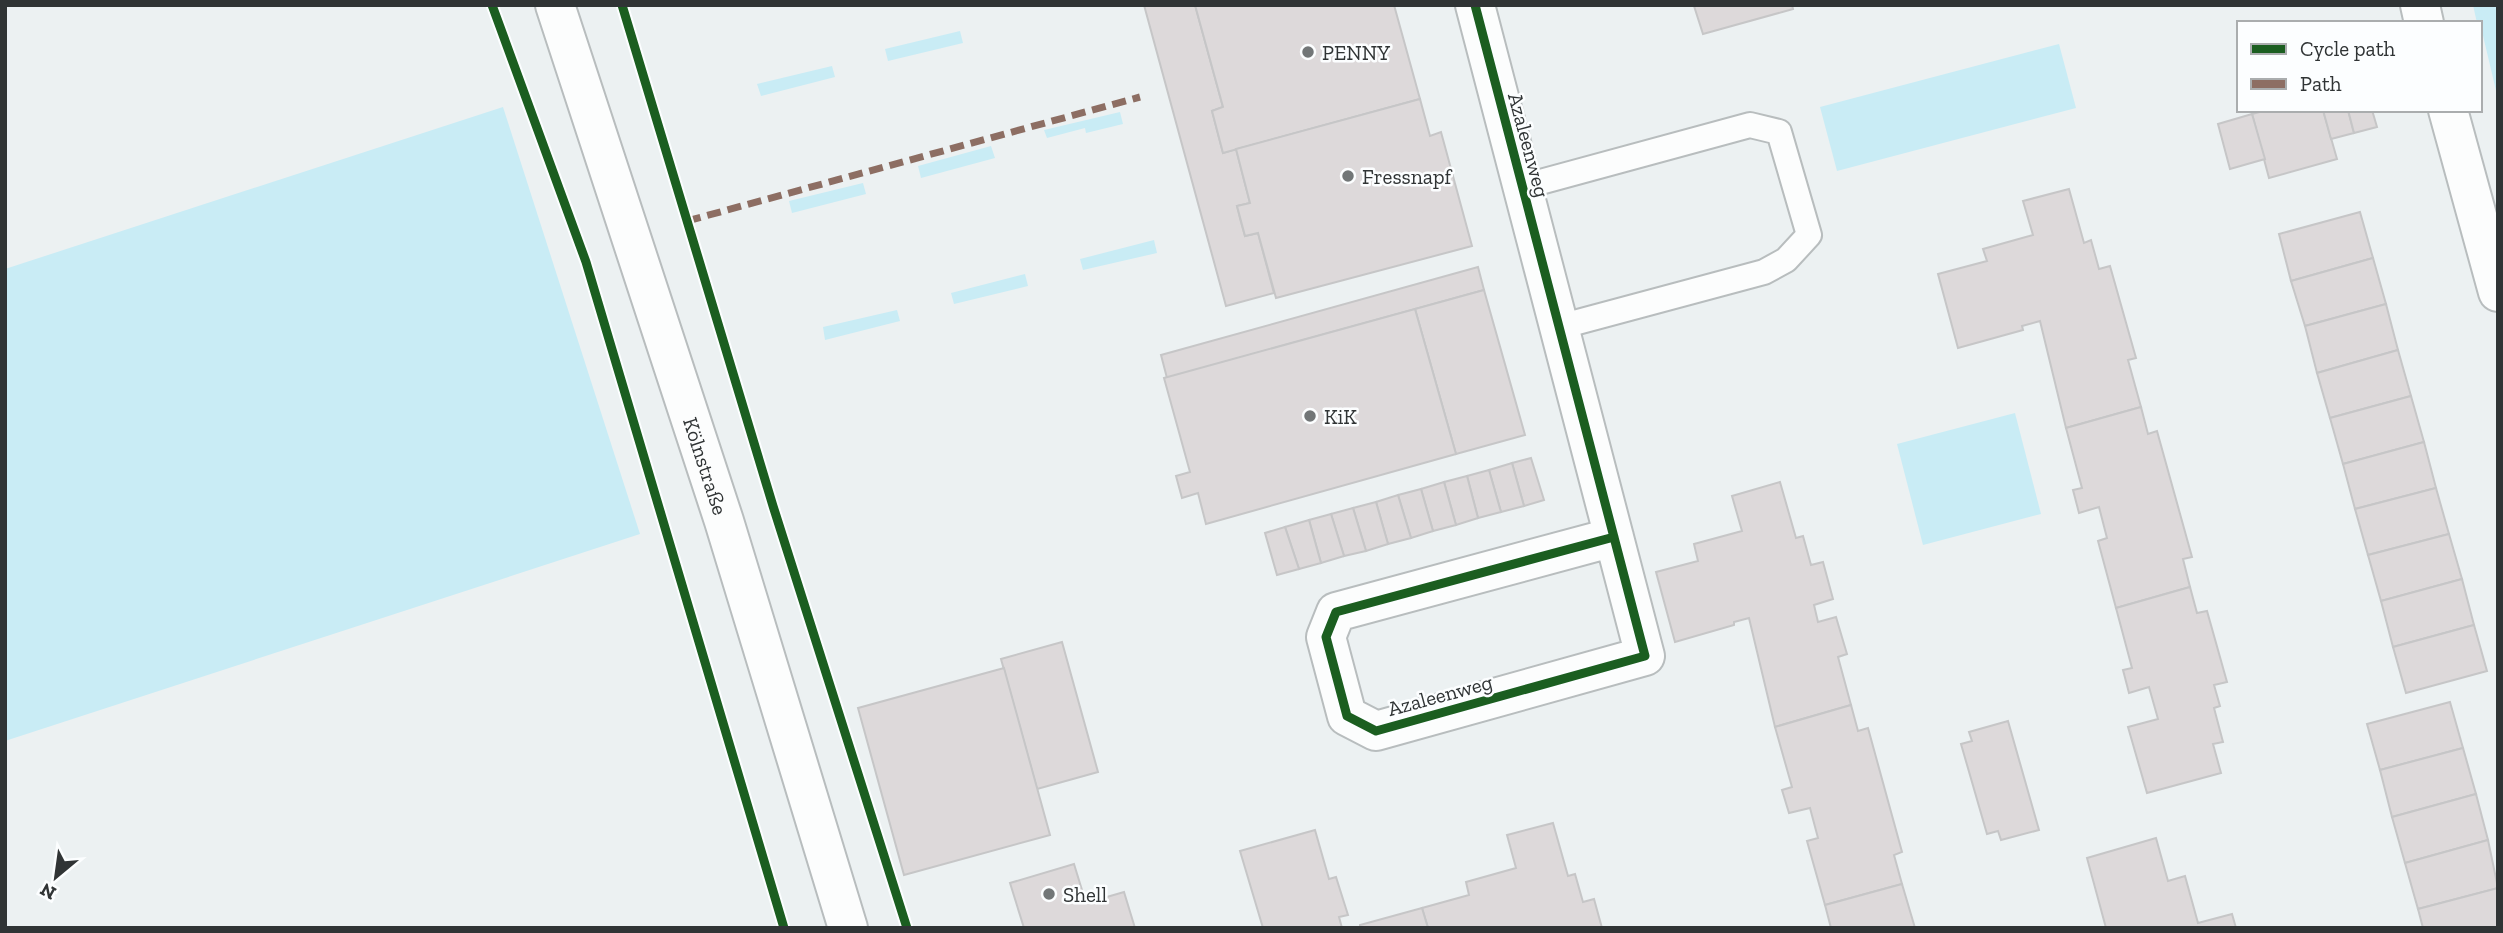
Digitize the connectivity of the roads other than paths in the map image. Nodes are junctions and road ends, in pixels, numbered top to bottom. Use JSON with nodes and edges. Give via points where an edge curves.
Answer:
{"nodes":[{"id":1,"x":555,"y":5,"type":"edge"},
{"id":2,"x":1475,"y":5,"type":"edge"},
{"id":3,"x":2449,"y":112,"type":"edge"},
{"id":4,"x":1522,"y":187,"type":"junction"},
{"id":5,"x":2498,"y":292,"type":"edge"},
{"id":6,"x":1559,"y":327,"type":"junction"},
{"id":7,"x":1614,"y":537,"type":"junction"},
{"id":8,"x":848,"y":928,"type":"edge"}],
"edges":[{"from":1,"to":8,"type":"street","name":"Kölnstraße","via":[[728,535]]},
{"from":2,"to":4,"type":"street","name":"Azaleenweg"},
{"from":3,"to":5,"type":"street"},
{"from":4,"to":6,"type":"street","name":"Azaleenweg"},
{"from":4,"to":6,"type":"lane","name":"Azaleenweg","via":[[1750,125],[1779,132],[1808,235],[1786,260],[1764,272]]},
{"from":6,"to":7,"type":"street","name":"Azaleenweg"},
{"from":7,"to":7,"type":"street","name":"Azaleenweg","via":[[1336,612],[1326,637],[1347,716],[1376,731],[1646,656]]}]}
